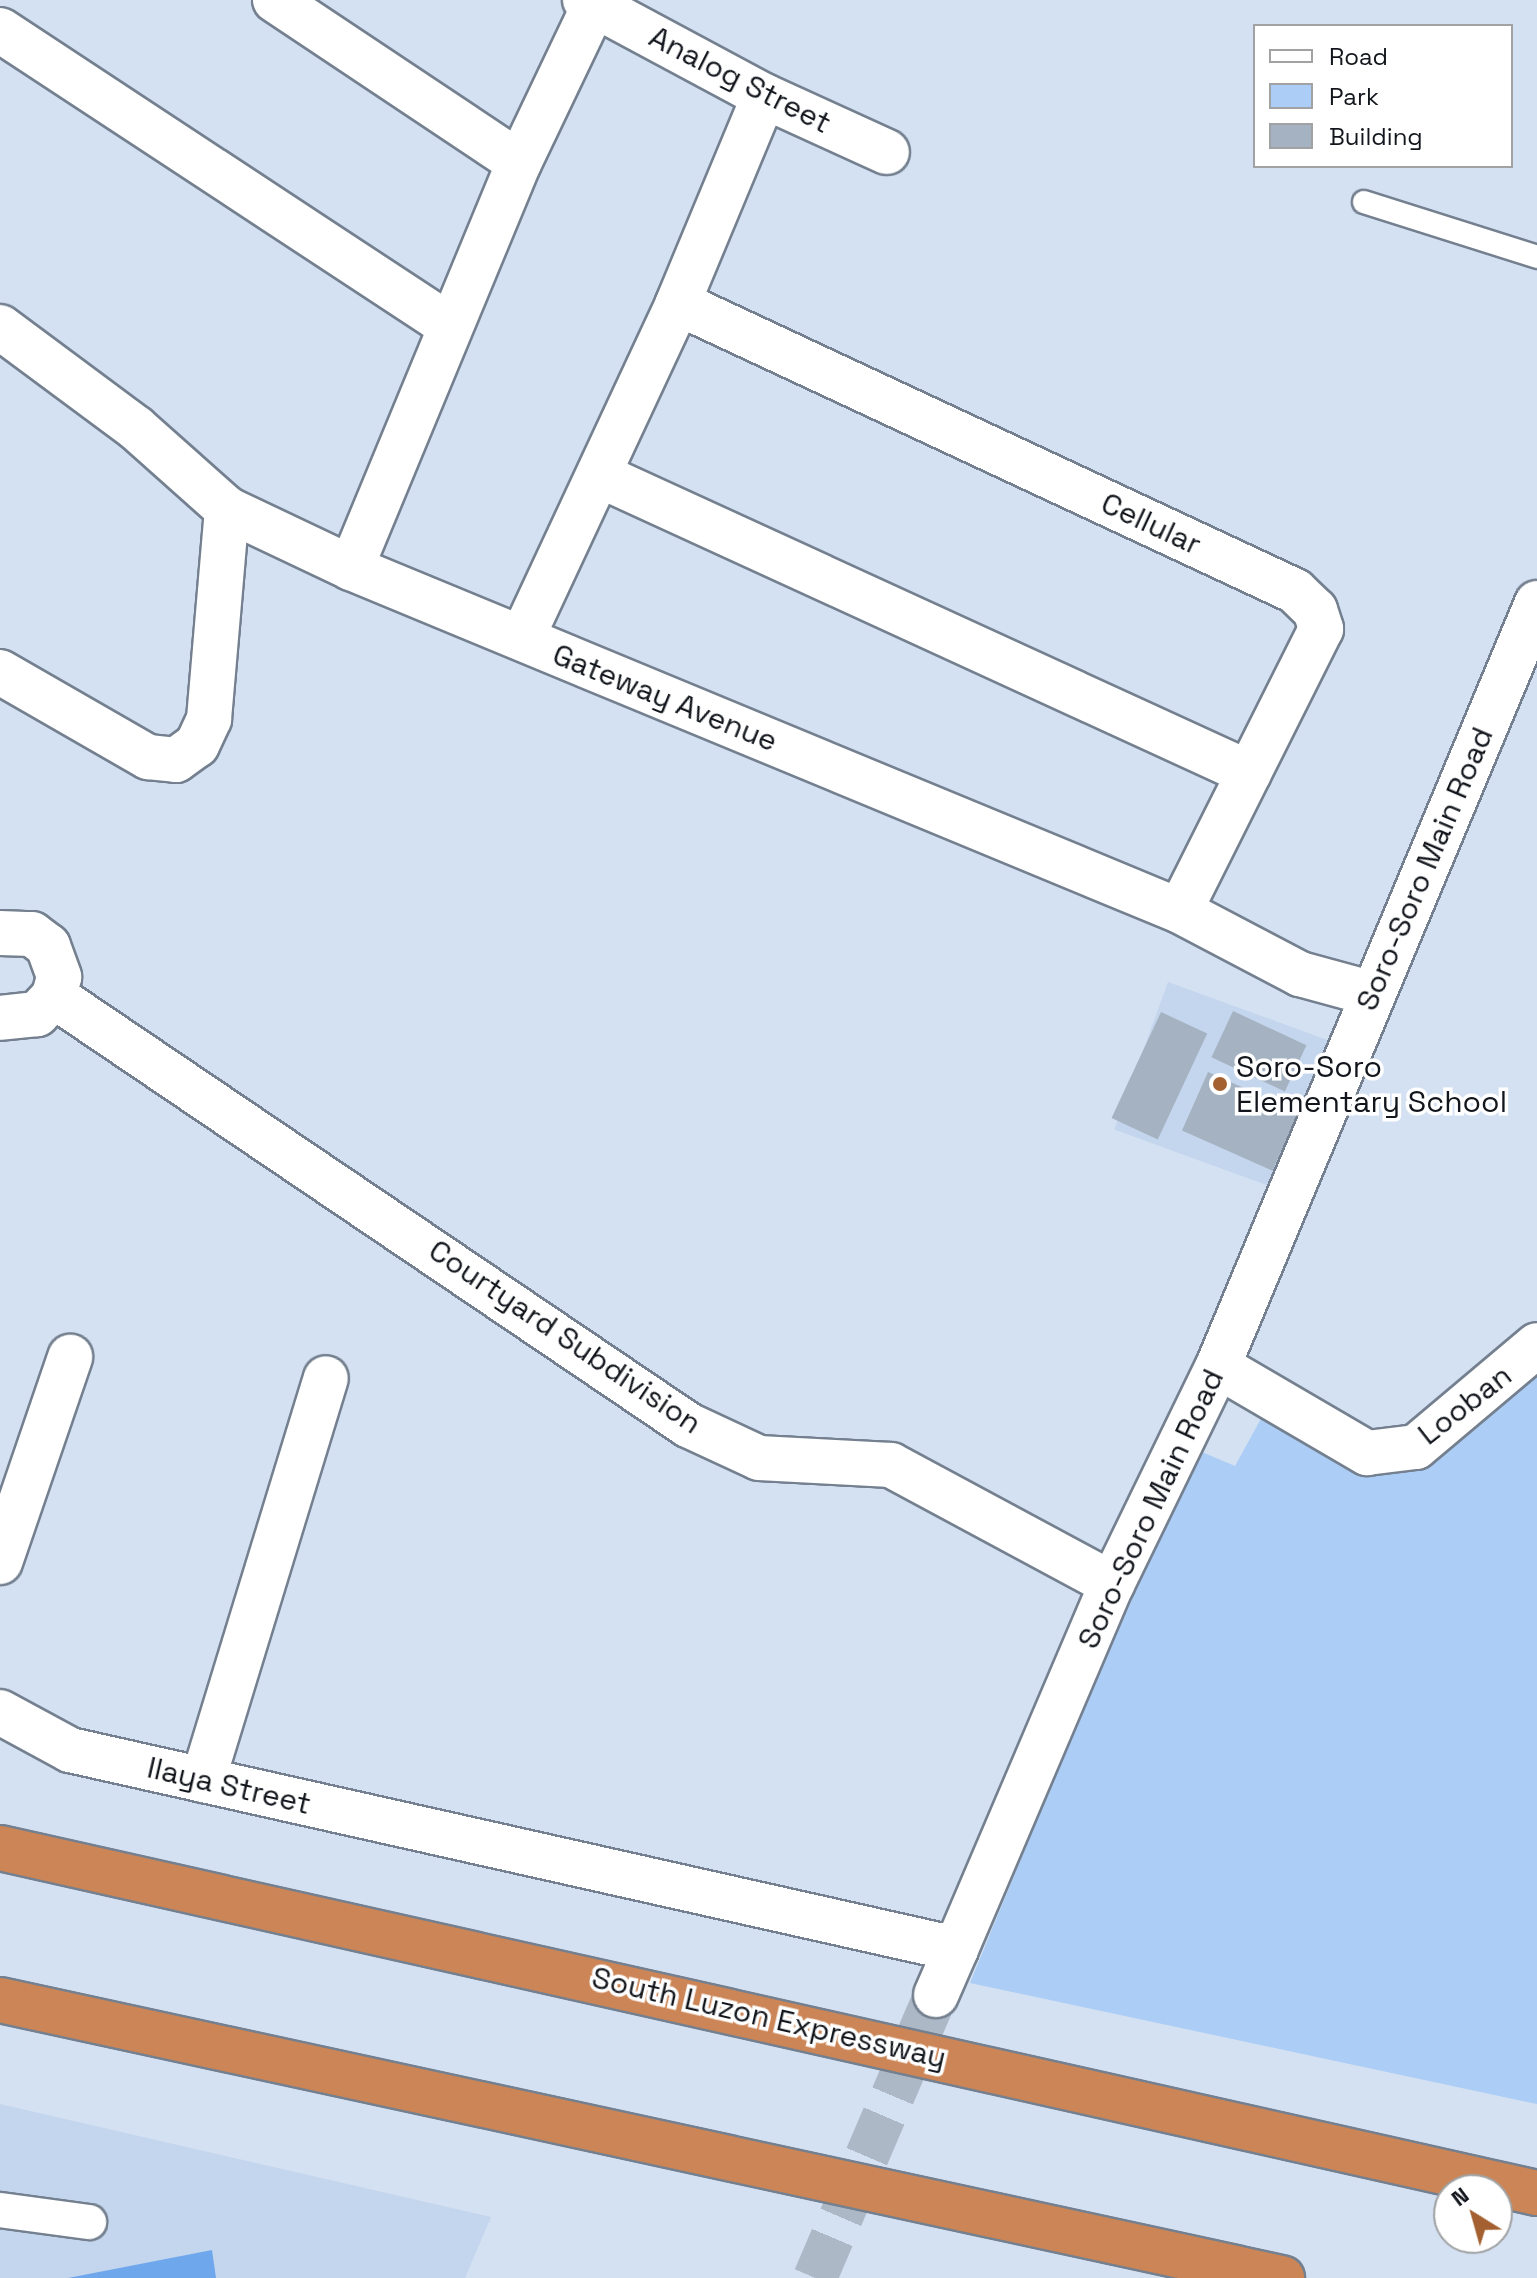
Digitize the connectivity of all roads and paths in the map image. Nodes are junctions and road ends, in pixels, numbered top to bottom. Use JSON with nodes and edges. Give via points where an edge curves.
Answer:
{"nodes":[{"id":1,"x":275,"y":0,"type":"edge"},
{"id":2,"x":590,"y":3,"type":"edge"},
{"id":3,"x":0,"y":30,"type":"edge"},
{"id":4,"x":764,"y":96,"type":"junction"},
{"id":5,"x":887,"y":152,"type":"dead end"},
{"id":6,"x":519,"y":163,"type":"junction"},
{"id":7,"x":1364,"y":202,"type":"dead end"},
{"id":8,"x":1537,"y":257,"type":"edge"},
{"id":9,"x":678,"y":303,"type":"junction"},
{"id":10,"x":450,"y":326,"type":"junction"},
{"id":11,"x":0,"y":327,"type":"edge"},
{"id":12,"x":599,"y":475,"type":"junction"},
{"id":13,"x":227,"y":509,"type":"junction"},
{"id":14,"x":351,"y":568,"type":"junction"},
{"id":15,"x":1537,"y":603,"type":"edge"},
{"id":16,"x":522,"y":638,"type":"junction"},
{"id":17,"x":0,"y":672,"type":"edge"},
{"id":18,"x":1249,"y":773,"type":"junction"},
{"id":19,"x":1180,"y":911,"type":"junction"},
{"id":20,"x":0,"y":933,"type":"edge"},
{"id":21,"x":1373,"y":994,"type":"junction"},
{"id":22,"x":54,"y":996,"type":"junction"},
{"id":23,"x":0,"y":1018,"type":"edge"},
{"id":24,"x":1537,"y":1345,"type":"edge"},
{"id":25,"x":70,"y":1357,"type":"dead end"},
{"id":26,"x":1218,"y":1366,"type":"junction"},
{"id":27,"x":326,"y":1378,"type":"dead end"},
{"id":28,"x":0,"y":1562,"type":"edge"},
{"id":29,"x":1112,"y":1584,"type":"junction"},
{"id":30,"x":0,"y":1712,"type":"edge"},
{"id":31,"x":203,"y":1780,"type":"junction"},
{"id":32,"x":0,"y":1848,"type":"edge"},
{"id":33,"x":956,"y":1949,"type":"junction"},
{"id":34,"x":936,"y":1995,"type":"tunnel mouth"},
{"id":35,"x":0,"y":2000,"type":"edge"},
{"id":36,"x":1537,"y":2193,"type":"edge"},
{"id":37,"x":0,"y":2210,"type":"edge"},
{"id":38,"x":89,"y":2222,"type":"dead end"},
{"id":39,"x":1282,"y":2278,"type":"edge"}],
"edges":[{"from":1,"to":6,"type":"street"},
{"from":2,"to":4,"type":"street","name":"Analog Street"},
{"from":2,"to":6,"type":"street"},
{"from":3,"to":10,"type":"street"},
{"from":4,"to":5,"type":"street","name":"Analog Street"},
{"from":4,"to":9,"type":"street"},
{"from":6,"to":10,"type":"street"},
{"from":7,"to":8,"type":"lane"},
{"from":9,"to":12,"type":"street"},
{"from":9,"to":18,"type":"street","name":"Cellular","via":[[1295,591],[1315,610],[1321,629]]},
{"from":10,"to":14,"type":"street"},
{"from":11,"to":13,"type":"street","name":"Gateway Avenue","via":[[136,428]]},
{"from":12,"to":16,"type":"street"},
{"from":12,"to":18,"type":"street"},
{"from":13,"to":14,"type":"street","name":"Gateway Avenue"},
{"from":13,"to":17,"type":"street","via":[[209,719],[197,745],[176,760],[148,757]]},
{"from":14,"to":16,"type":"street","name":"Gateway Avenue"},
{"from":15,"to":21,"type":"street","name":"Soro-Soro Main Road"},
{"from":16,"to":19,"type":"street","name":"Gateway Avenue"},
{"from":18,"to":19,"type":"street","name":"Cellular"},
{"from":19,"to":21,"type":"street","name":"Gateway Avenue","via":[[1287,968]]},
{"from":20,"to":22,"type":"street","via":[[32,934],[48,946],[57,963]]},
{"from":21,"to":26,"type":"street","name":"Soro-Soro Main Road"},
{"from":22,"to":23,"type":"street","via":[[37,1014]]},
{"from":22,"to":29,"type":"street","name":"Courtyard Subdivision","via":[[688,1425],[759,1458],[891,1465]]},
{"from":24,"to":26,"type":"street","name":"Looban","via":[[1416,1447],[1367,1453]]},
{"from":25,"to":28,"type":"street"},
{"from":26,"to":29,"type":"street","name":"Soro-Soro Main Road"},
{"from":27,"to":31,"type":"street"},
{"from":29,"to":33,"type":"street","name":"Soro-Soro Main Road"},
{"from":30,"to":31,"type":"street","name":"Ilaya Street","via":[[70,1750]]},
{"from":31,"to":33,"type":"street","name":"Ilaya Street"},
{"from":32,"to":36,"type":"highway","name":"South Luzon Expressway"},
{"from":33,"to":34,"type":"street","name":"Soro-Soro Main Road"},
{"from":35,"to":39,"type":"highway"},
{"from":37,"to":38,"type":"street"}]}
